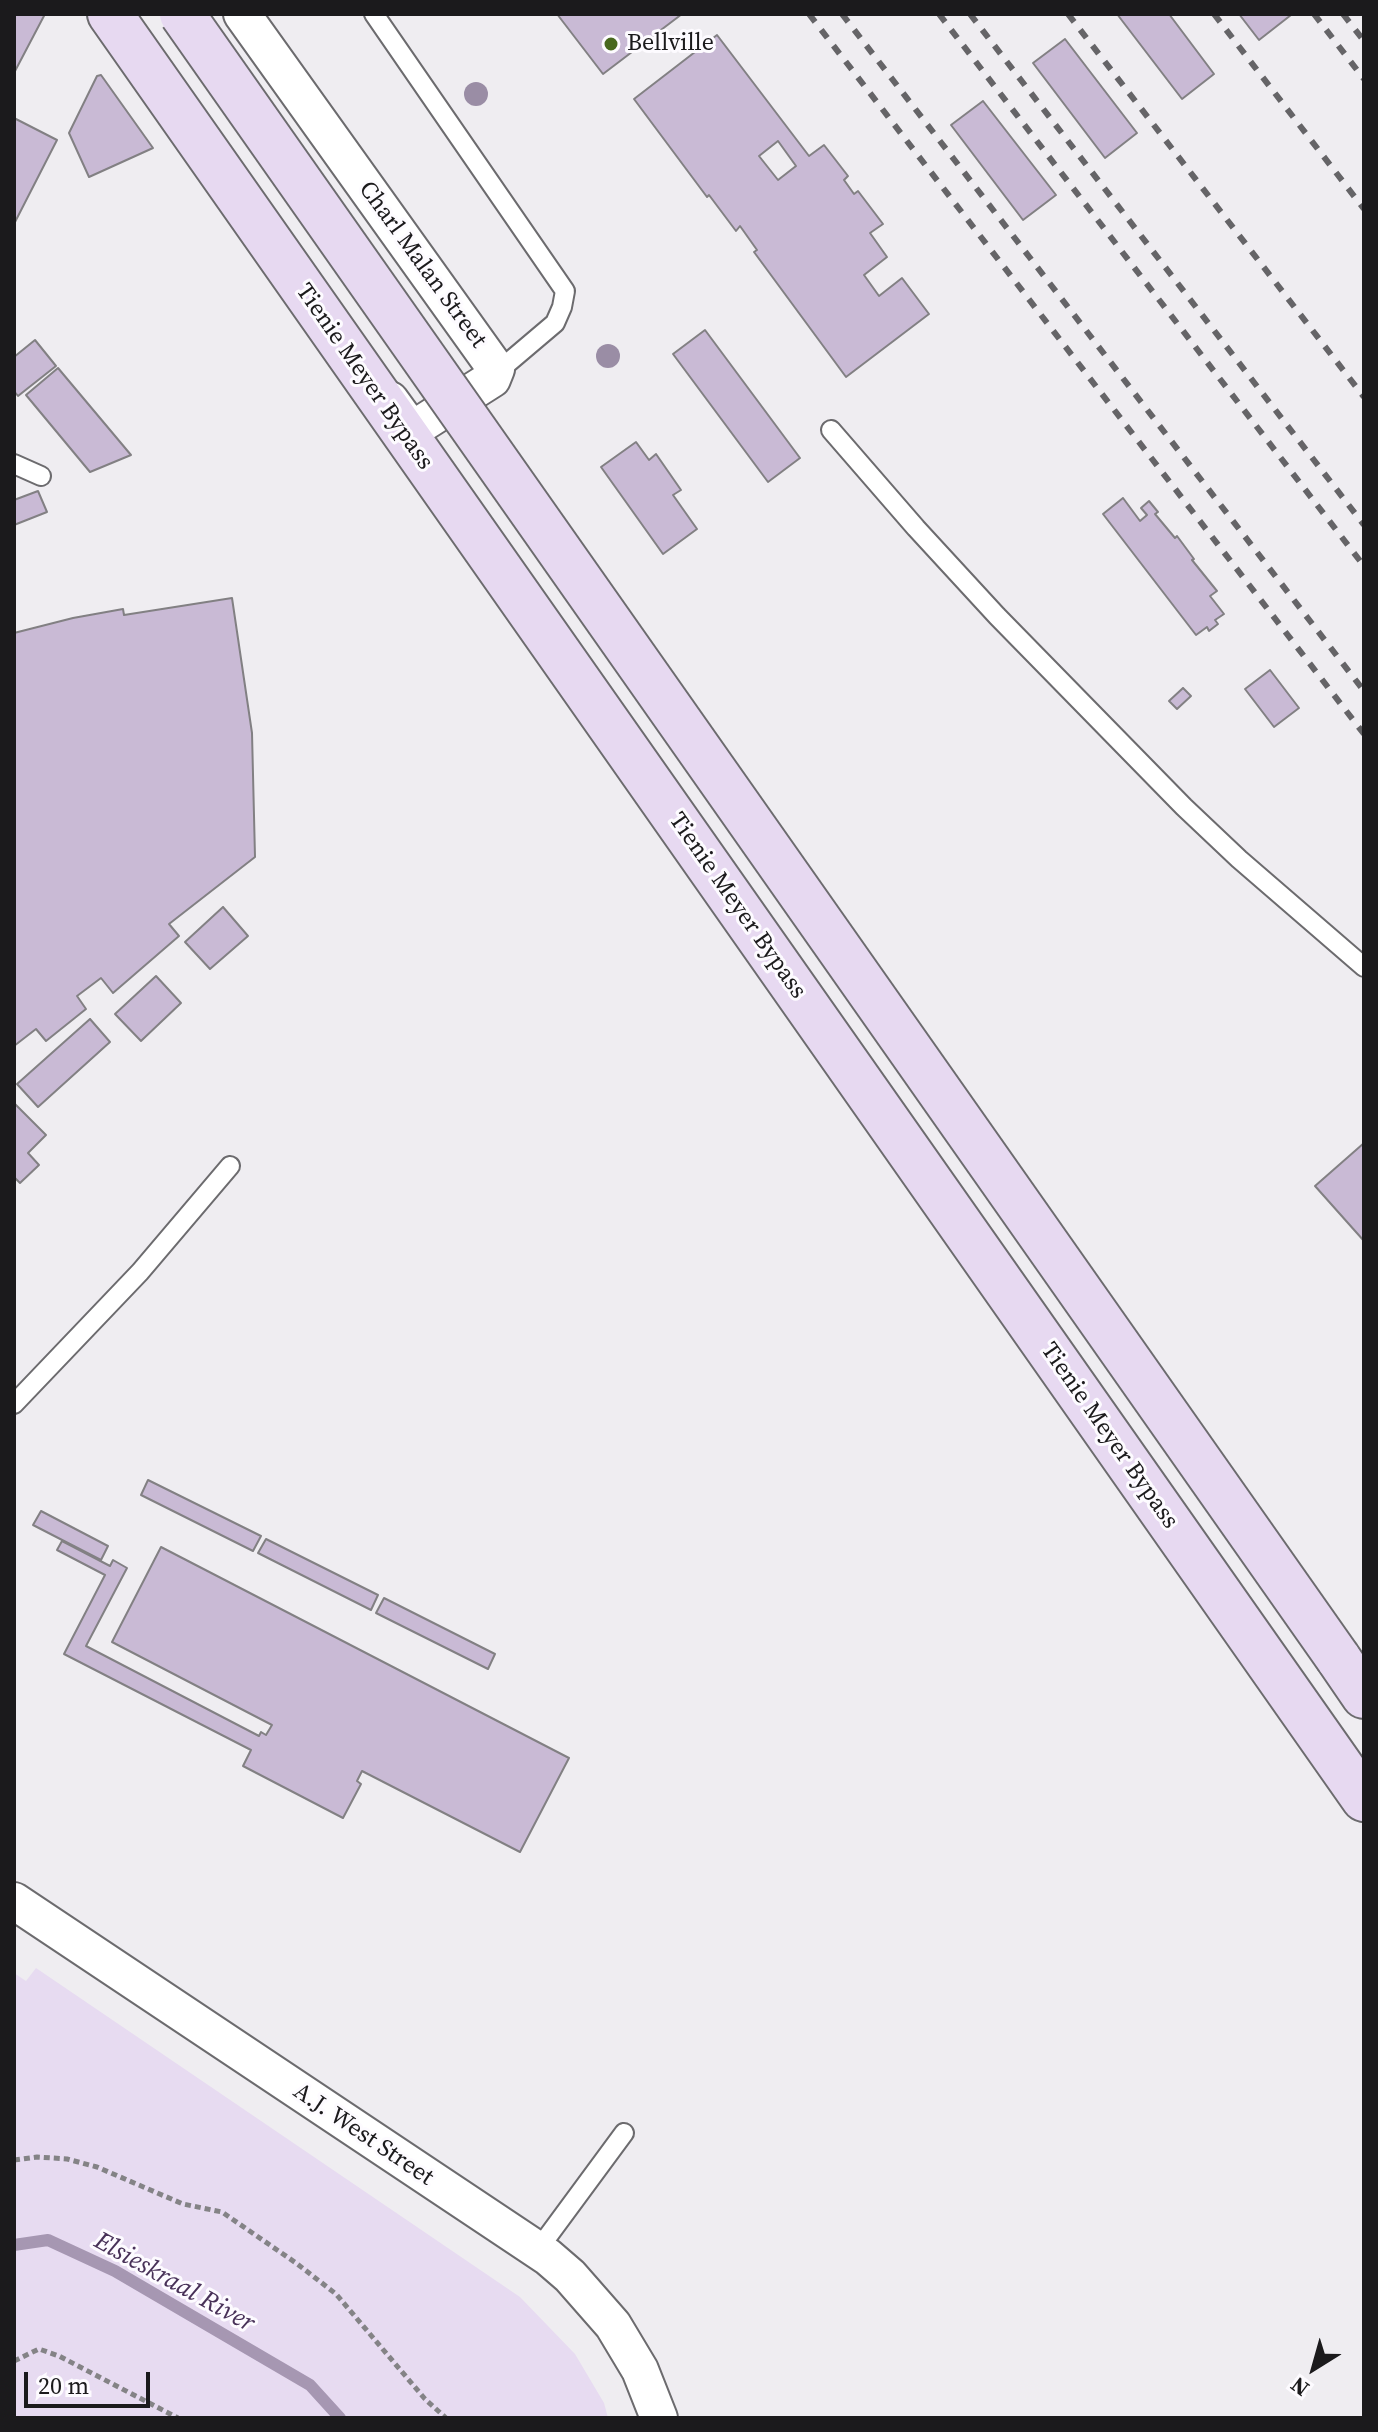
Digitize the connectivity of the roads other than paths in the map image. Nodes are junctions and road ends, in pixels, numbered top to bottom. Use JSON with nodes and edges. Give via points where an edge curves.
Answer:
{"nodes":[{"id":1,"x":110,"y":14,"type":"edge"},
{"id":2,"x":117,"y":14,"type":"edge"},
{"id":3,"x":182,"y":14,"type":"edge"},
{"id":4,"x":242,"y":14,"type":"edge"},
{"id":5,"x":374,"y":14,"type":"edge"},
{"id":6,"x":496,"y":373,"type":"junction"},
{"id":7,"x":831,"y":430,"type":"dead end"},
{"id":8,"x":14,"y":464,"type":"edge"},
{"id":9,"x":41,"y":476,"type":"dead end"},
{"id":10,"x":1364,"y":967,"type":"edge"},
{"id":11,"x":230,"y":1166,"type":"dead end"},
{"id":12,"x":14,"y":1404,"type":"edge"},
{"id":13,"x":1364,"y":1696,"type":"edge"},
{"id":14,"x":1364,"y":1799,"type":"edge"},
{"id":15,"x":14,"y":1901,"type":"edge"},
{"id":16,"x":624,"y":2133,"type":"dead end"},
{"id":17,"x":537,"y":2251,"type":"junction"},
{"id":18,"x":659,"y":2418,"type":"edge"}],
"edges":[{"from":1,"to":14,"type":"main road","name":"Tienie Meyer Bypass"},
{"from":2,"to":6,"type":"street","name":"Charl Malan Street","via":[[409,426],[420,426]]},
{"from":3,"to":13,"type":"main road","bridge":true},
{"from":4,"to":6,"type":"street","name":"Charl Malan Street"},
{"from":5,"to":6,"type":"lane","via":[[565,291],[555,323]]},
{"from":7,"to":10,"type":"lane","via":[[997,616],[1184,807]]},
{"from":8,"to":9,"type":"lane"},
{"from":11,"to":12,"type":"lane","via":[[140,1272]]},
{"from":15,"to":17,"type":"street","name":"A.J. West Street"},
{"from":16,"to":17,"type":"lane"},
{"from":17,"to":18,"type":"street","name":"A.J. West Street","via":[[570,2276],[613,2325],[640,2370]]}]}
